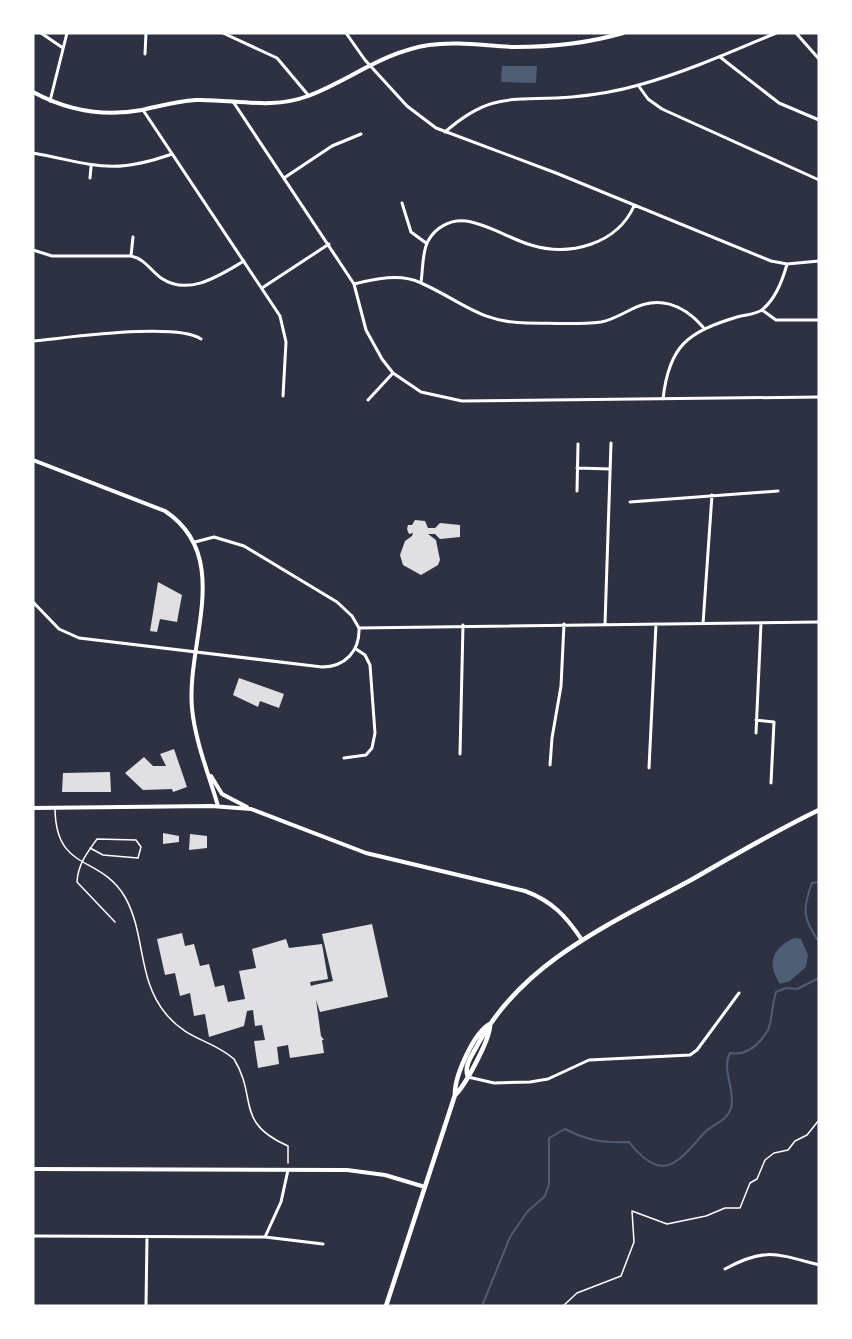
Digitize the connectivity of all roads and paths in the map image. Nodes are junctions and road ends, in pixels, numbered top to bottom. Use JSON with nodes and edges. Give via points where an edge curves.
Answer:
{"nodes":[{"id":1,"x":41,"y":33,"type":"edge"},
{"id":2,"x":67,"y":33,"type":"edge"},
{"id":3,"x":146,"y":33,"type":"edge"},
{"id":4,"x":223,"y":33,"type":"edge"},
{"id":5,"x":346,"y":33,"type":"edge"},
{"id":6,"x":623,"y":33,"type":"edge"},
{"id":7,"x":776,"y":33,"type":"edge"},
{"id":8,"x":796,"y":33,"type":"edge"},
{"id":9,"x":63,"y":48,"type":"junction"},
{"id":10,"x":145,"y":54,"type":"dead end"},
{"id":11,"x":720,"y":57,"type":"junction"},
{"id":12,"x":819,"y":59,"type":"edge"},
{"id":13,"x":369,"y":64,"type":"junction"},
{"id":14,"x":638,"y":85,"type":"junction"},
{"id":15,"x":33,"y":92,"type":"edge"},
{"id":16,"x":309,"y":96,"type":"junction"},
{"id":17,"x":50,"y":101,"type":"junction"},
{"id":18,"x":234,"y":103,"type":"junction"},
{"id":19,"x":143,"y":110,"type":"junction"},
{"id":20,"x":819,"y":120,"type":"edge"},
{"id":21,"x":445,"y":132,"type":"junction"},
{"id":22,"x":361,"y":134,"type":"dead end"},
{"id":23,"x":33,"y":153,"type":"edge"},
{"id":24,"x":172,"y":154,"type":"junction"},
{"id":25,"x":91,"y":167,"type":"junction"},
{"id":26,"x":90,"y":178,"type":"dead end"},
{"id":27,"x":284,"y":178,"type":"junction"},
{"id":28,"x":819,"y":180,"type":"edge"},
{"id":29,"x":402,"y":203,"type":"dead end"},
{"id":30,"x":634,"y":206,"type":"junction"},
{"id":31,"x":133,"y":237,"type":"dead end"},
{"id":32,"x":426,"y":243,"type":"junction"},
{"id":33,"x":329,"y":244,"type":"junction"},
{"id":34,"x":33,"y":250,"type":"edge"},
{"id":35,"x":131,"y":256,"type":"junction"},
{"id":36,"x":244,"y":261,"type":"junction"},
{"id":37,"x":819,"y":261,"type":"edge"},
{"id":38,"x":787,"y":264,"type":"junction"},
{"id":39,"x":421,"y":282,"type":"junction"},
{"id":40,"x":354,"y":284,"type":"junction"},
{"id":41,"x":262,"y":288,"type":"junction"},
{"id":42,"x":762,"y":310,"type":"junction"},
{"id":43,"x":819,"y":321,"type":"edge"},
{"id":44,"x":703,"y":327,"type":"junction"},
{"id":45,"x":201,"y":339,"type":"dead end"},
{"id":46,"x":33,"y":341,"type":"edge"},
{"id":47,"x":393,"y":373,"type":"junction"},
{"id":48,"x":284,"y":396,"type":"dead end"},
{"id":49,"x":819,"y":397,"type":"edge"},
{"id":50,"x":663,"y":399,"type":"junction"},
{"id":51,"x":368,"y":400,"type":"dead end"},
{"id":52,"x":611,"y":443,"type":"dead end"},
{"id":53,"x":578,"y":444,"type":"dead end"},
{"id":54,"x":33,"y":460,"type":"edge"},
{"id":55,"x":578,"y":468,"type":"junction"},
{"id":56,"x":610,"y":469,"type":"junction"},
{"id":57,"x":577,"y":491,"type":"dead end"},
{"id":58,"x":778,"y":491,"type":"dead end"},
{"id":59,"x":712,"y":495,"type":"junction"},
{"id":60,"x":630,"y":502,"type":"dead end"},
{"id":61,"x":195,"y":542,"type":"junction"},
{"id":62,"x":33,"y":602,"type":"edge"},
{"id":63,"x":819,"y":622,"type":"edge"},
{"id":64,"x":761,"y":623,"type":"junction"},
{"id":65,"x":564,"y":624,"type":"junction"},
{"id":66,"x":604,"y":624,"type":"junction"},
{"id":67,"x":656,"y":624,"type":"junction"},
{"id":68,"x":703,"y":624,"type":"junction"},
{"id":69,"x":464,"y":625,"type":"junction"},
{"id":70,"x":359,"y":628,"type":"junction"},
{"id":71,"x":356,"y":648,"type":"junction"},
{"id":72,"x":196,"y":653,"type":"junction"},
{"id":73,"x":756,"y":720,"type":"junction"},
{"id":74,"x":756,"y":733,"type":"dead end"},
{"id":75,"x":460,"y":754,"type":"dead end"},
{"id":76,"x":344,"y":758,"type":"dead end"},
{"id":77,"x":550,"y":765,"type":"dead end"},
{"id":78,"x":649,"y":768,"type":"dead end"},
{"id":79,"x":208,"y":770,"type":"junction"},
{"id":80,"x":771,"y":783,"type":"dead end"},
{"id":81,"x":218,"y":806,"type":"junction"},
{"id":82,"x":33,"y":808,"type":"edge"},
{"id":83,"x":55,"y":808,"type":"junction"},
{"id":84,"x":251,"y":809,"type":"junction"},
{"id":85,"x":819,"y":810,"type":"edge"},
{"id":86,"x":90,"y":848,"type":"junction"},
{"id":87,"x":82,"y":860,"type":"junction"},
{"id":88,"x":115,"y":922,"type":"dead end"},
{"id":89,"x":582,"y":940,"type":"junction"},
{"id":90,"x":739,"y":993,"type":"dead end"},
{"id":91,"x":490,"y":1024,"type":"junction"},
{"id":92,"x":468,"y":1077,"type":"junction"},
{"id":93,"x":454,"y":1095,"type":"junction"},
{"id":94,"x":819,"y":1120,"type":"edge"},
{"id":95,"x":288,"y":1163,"type":"dead end"},
{"id":96,"x":33,"y":1169,"type":"edge"},
{"id":97,"x":288,"y":1170,"type":"junction"},
{"id":98,"x":425,"y":1187,"type":"junction"},
{"id":99,"x":33,"y":1236,"type":"edge"},
{"id":100,"x":147,"y":1237,"type":"junction"},
{"id":101,"x":265,"y":1237,"type":"junction"},
{"id":102,"x":323,"y":1244,"type":"dead end"},
{"id":103,"x":819,"y":1265,"type":"edge"},
{"id":104,"x":725,"y":1269,"type":"dead end"},
{"id":105,"x":146,"y":1306,"type":"edge"},
{"id":106,"x":386,"y":1306,"type":"edge"},
{"id":107,"x":563,"y":1306,"type":"edge"}],
"edges":[{"from":1,"to":9,"type":"street"},
{"from":2,"to":9,"type":"street"},
{"from":3,"to":10,"type":"street"},
{"from":4,"to":16,"type":"street","via":[[277,58]]},
{"from":5,"to":13,"type":"street"},
{"from":6,"to":13,"type":"main road","via":[[518,47],[426,45]]},
{"from":7,"to":11,"type":"street"},
{"from":8,"to":12,"type":"street"},
{"from":9,"to":17,"type":"street"},
{"from":11,"to":14,"type":"street"},
{"from":11,"to":20,"type":"street","via":[[779,103]]},
{"from":13,"to":16,"type":"main road"},
{"from":13,"to":21,"type":"street","via":[[416,114]]},
{"from":14,"to":21,"type":"street","via":[[573,97],[495,101],[471,111]]},
{"from":14,"to":28,"type":"street","via":[[662,109]]},
{"from":15,"to":17,"type":"main road"},
{"from":16,"to":18,"type":"main road","via":[[278,103]]},
{"from":17,"to":19,"type":"main road","via":[[98,113]]},
{"from":18,"to":19,"type":"main road","via":[[180,101]]},
{"from":18,"to":27,"type":"street"},
{"from":19,"to":24,"type":"street"},
{"from":21,"to":30,"type":"street"},
{"from":22,"to":27,"type":"street","via":[[332,146]]},
{"from":23,"to":25,"type":"street"},
{"from":24,"to":25,"type":"street","via":[[135,166]]},
{"from":24,"to":36,"type":"street"},
{"from":25,"to":26,"type":"street"},
{"from":27,"to":33,"type":"street"},
{"from":29,"to":32,"type":"street","via":[[411,232]]},
{"from":30,"to":32,"type":"street","via":[[624,224],[612,233],[576,248],[532,246],[461,221],[440,227]]},
{"from":30,"to":38,"type":"street"},
{"from":31,"to":35,"type":"street"},
{"from":32,"to":39,"type":"street"},
{"from":33,"to":40,"type":"street"},
{"from":33,"to":41,"type":"street"},
{"from":34,"to":35,"type":"street","via":[[60,257]]},
{"from":35,"to":36,"type":"street","via":[[142,259],[162,279],[180,284],[208,283]]},
{"from":36,"to":41,"type":"street"},
{"from":37,"to":38,"type":"street"},
{"from":38,"to":42,"type":"street","via":[[775,294]]},
{"from":39,"to":40,"type":"street","via":[[383,278]]},
{"from":39,"to":44,"type":"street","via":[[467,309],[504,321],[602,322],[658,302],[682,308]]},
{"from":40,"to":47,"type":"street","via":[[373,346]]},
{"from":41,"to":48,"type":"street","via":[[280,316],[285,333]]},
{"from":42,"to":43,"type":"street","via":[[777,320]]},
{"from":42,"to":44,"type":"street"},
{"from":44,"to":50,"type":"street","via":[[673,359]]},
{"from":45,"to":46,"type":"street","via":[[188,333],[159,332]]},
{"from":47,"to":50,"type":"street","via":[[421,392],[462,401]]},
{"from":47,"to":51,"type":"street"},
{"from":49,"to":50,"type":"street"},
{"from":52,"to":56,"type":"street"},
{"from":53,"to":55,"type":"street"},
{"from":54,"to":61,"type":"main road","via":[[165,511],[180,522]]},
{"from":55,"to":56,"type":"street"},
{"from":55,"to":57,"type":"street"},
{"from":56,"to":66,"type":"street"},
{"from":58,"to":59,"type":"street"},
{"from":59,"to":60,"type":"street"},
{"from":59,"to":68,"type":"street"},
{"from":61,"to":70,"type":"street","via":[[214,537],[244,546],[337,602]]},
{"from":61,"to":72,"type":"main road","via":[[203,568]]},
{"from":62,"to":72,"type":"street","via":[[59,629],[79,638]]},
{"from":63,"to":64,"type":"street"},
{"from":64,"to":68,"type":"street"},
{"from":64,"to":73,"type":"street"},
{"from":65,"to":66,"type":"street"},
{"from":65,"to":69,"type":"street"},
{"from":65,"to":77,"type":"street","via":[[561,686]]},
{"from":66,"to":67,"type":"street"},
{"from":67,"to":68,"type":"street"},
{"from":67,"to":78,"type":"street"},
{"from":69,"to":70,"type":"street"},
{"from":69,"to":75,"type":"street"},
{"from":70,"to":71,"type":"street"},
{"from":71,"to":72,"type":"street","via":[[346,660],[331,667]]},
{"from":71,"to":76,"type":"street","via":[[370,665],[374,742],[366,755]]},
{"from":72,"to":79,"type":"main road","via":[[192,707]]},
{"from":73,"to":74,"type":"street"},
{"from":73,"to":80,"type":"street","via":[[774,722]]},
{"from":79,"to":81,"type":"main road"},
{"from":79,"to":84,"type":"main road","via":[[222,794]]},
{"from":81,"to":83,"type":"main road"},
{"from":81,"to":84,"type":"main road"},
{"from":82,"to":83,"type":"main road"},
{"from":83,"to":87,"type":"lane","via":[[61,844]]},
{"from":84,"to":89,"type":"main road","via":[[366,853],[525,891],[561,912]]},
{"from":85,"to":89,"type":"main road"},
{"from":86,"to":86,"type":"lane","via":[[103,855],[138,858],[141,847],[136,840],[97,838]]},
{"from":86,"to":87,"type":"lane"},
{"from":87,"to":88,"type":"lane","via":[[77,882]]},
{"from":87,"to":95,"type":"lane","via":[[125,896],[149,986],[161,1008],[188,1035],[234,1059],[253,1120],[264,1133],[288,1146]]},
{"from":89,"to":91,"type":"main road","via":[[523,984]]},
{"from":90,"to":92,"type":"street","via":[[690,1055],[589,1059],[548,1079],[530,1082],[494,1083]]},
{"from":91,"to":92,"type":"main road","via":[[468,1064]]},
{"from":91,"to":93,"type":"main road","via":[[483,1027],[465,1059]]},
{"from":92,"to":93,"type":"main road"},
{"from":93,"to":98,"type":"main road"},
{"from":94,"to":107,"type":"path","via":[[788,1150],[765,1160],[740,1208],[725,1208],[667,1224],[632,1211],[634,1242],[621,1276],[578,1293]]},
{"from":96,"to":97,"type":"main road"},
{"from":97,"to":98,"type":"main road","via":[[376,1173]]},
{"from":97,"to":101,"type":"street","via":[[281,1202]]},
{"from":98,"to":106,"type":"main road"},
{"from":99,"to":100,"type":"street"},
{"from":100,"to":101,"type":"street"},
{"from":100,"to":105,"type":"street"},
{"from":101,"to":102,"type":"street"},
{"from":103,"to":104,"type":"street","via":[[765,1254],[748,1257]]}]}
